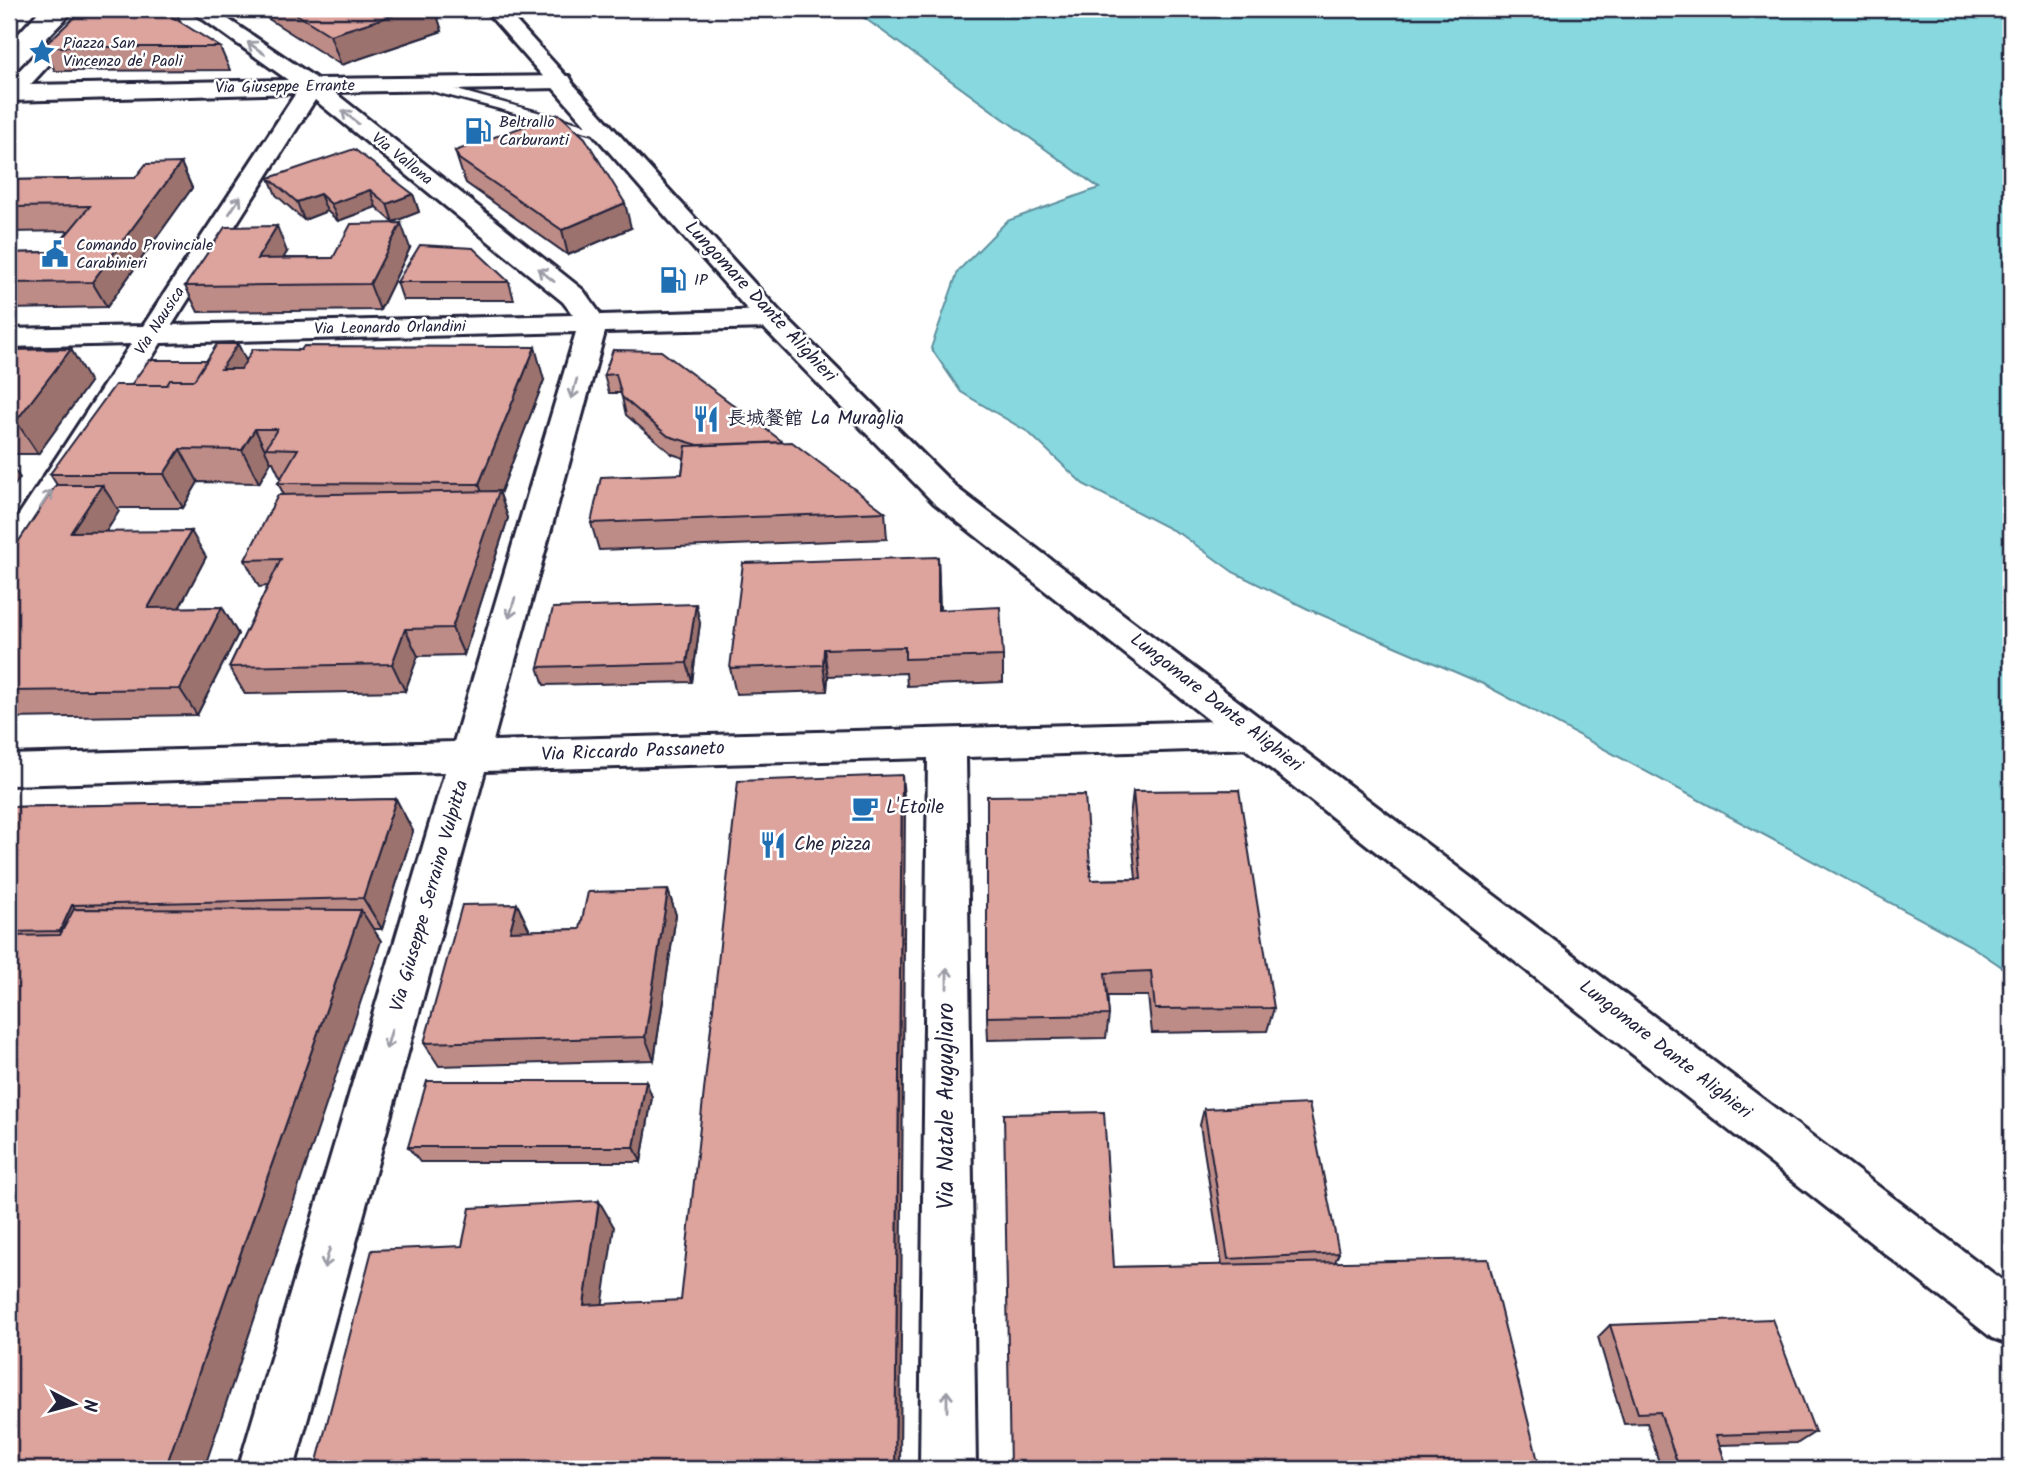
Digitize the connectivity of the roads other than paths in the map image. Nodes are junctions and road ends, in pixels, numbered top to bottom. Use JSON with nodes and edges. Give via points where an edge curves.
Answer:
{"nodes":[{"id":1,"x":27,"y":9,"type":"edge"},
{"id":2,"x":90,"y":9,"type":"edge"},
{"id":3,"x":199,"y":9,"type":"edge"},
{"id":4,"x":494,"y":9,"type":"edge"},
{"id":5,"x":9,"y":26,"type":"edge"},
{"id":6,"x":561,"y":81,"type":"junction"},
{"id":7,"x":420,"y":84,"type":"junction"},
{"id":8,"x":312,"y":86,"type":"junction"},
{"id":9,"x":9,"y":93,"type":"edge"},
{"id":10,"x":607,"y":133,"type":"junction"},
{"id":11,"x":771,"y":318,"type":"junction"},
{"id":12,"x":593,"y":324,"type":"junction"},
{"id":13,"x":152,"y":334,"type":"junction"},
{"id":14,"x":9,"y":338,"type":"edge"},
{"id":15,"x":9,"y":556,"type":"edge"},
{"id":16,"x":1256,"y":734,"type":"junction"},
{"id":17,"x":947,"y":743,"type":"junction"},
{"id":18,"x":470,"y":757,"type":"junction"},
{"id":19,"x":9,"y":770,"type":"edge"},
{"id":20,"x":2011,"y":1319,"type":"edge"},
{"id":21,"x":266,"y":1469,"type":"edge"},
{"id":22,"x":947,"y":1469,"type":"edge"}],
"edges":[{"from":1,"to":5,"type":"street"},
{"from":2,"to":9,"type":"street"},
{"from":8,"to":3,"type":"street","name":"Via Vallona","one_way":true},
{"from":4,"to":6,"type":"street","name":"Lungomare Dante Alighieri"},
{"from":6,"to":7,"type":"street","name":"Via Giuseppe Errante"},
{"from":6,"to":10,"type":"street","name":"Lungomare Dante Alighieri"},
{"from":7,"to":8,"type":"street","name":"Via Giuseppe Errante"},
{"from":7,"to":10,"type":"lane"},
{"from":8,"to":9,"type":"street","name":"Via Giuseppe Errante"},
{"from":12,"to":8,"type":"street","name":"Via Vallona","one_way":true,"via":[[573,296]]},
{"from":13,"to":8,"type":"street","name":"Via Nausica","one_way":true},
{"from":10,"to":11,"type":"street","name":"Lungomare Dante Alighieri"},
{"from":11,"to":12,"type":"street","name":"Via Leonardo Orlandini"},
{"from":11,"to":16,"type":"street","name":"Lungomare Dante Alighieri","via":[[946,496]]},
{"from":12,"to":13,"type":"street","name":"Via Leonardo Orlandini"},
{"from":12,"to":18,"type":"street","name":"Via Giuseppe Serraino Vulpitta","one_way":true},
{"from":13,"to":14,"type":"street","name":"Via Leonardo Orlandini"},
{"from":15,"to":13,"type":"street","name":"Via Nausica","one_way":true},
{"from":16,"to":17,"type":"street","name":"Via Riccardo Passaneto"},
{"from":16,"to":20,"type":"street","name":"Lungomare Dante Alighieri"},
{"from":17,"to":18,"type":"street","name":"Via Riccardo Passaneto"},
{"from":22,"to":17,"type":"street","name":"Via Natale Augugliaro","one_way":true},
{"from":18,"to":19,"type":"street","name":"Via Riccardo Passaneto"},
{"from":18,"to":21,"type":"street","name":"Via Giuseppe Serraino Vulpitta","one_way":true}]}
